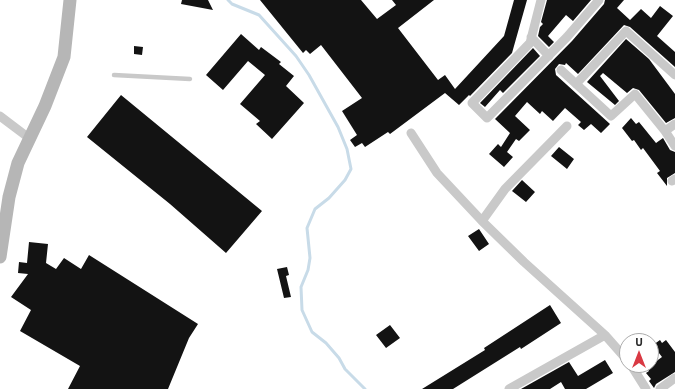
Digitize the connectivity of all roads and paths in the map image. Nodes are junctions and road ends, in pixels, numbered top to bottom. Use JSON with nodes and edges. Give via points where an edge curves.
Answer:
{"nodes":[{"id":1,"x":70,"y":0,"type":"edge"},
{"id":2,"x":541,"y":0,"type":"edge"},
{"id":3,"x":599,"y":0,"type":"edge"},
{"id":4,"x":531,"y":37,"type":"junction"},
{"id":5,"x":549,"y":56,"type":"junction"},
{"id":6,"x":561,"y":70,"type":"dead end"},
{"id":7,"x":114,"y":75,"type":"dead end"},
{"id":8,"x":675,"y":75,"type":"edge"},
{"id":9,"x":190,"y":79,"type":"dead end"},
{"id":10,"x":576,"y":84,"type":"junction"},
{"id":11,"x":0,"y":116,"type":"edge"},
{"id":12,"x":675,"y":124,"type":"edge"},
{"id":13,"x":567,"y":126,"type":"dead end"},
{"id":14,"x":665,"y":131,"type":"junction"},
{"id":15,"x":411,"y":133,"type":"dead end"},
{"id":16,"x":29,"y":138,"type":"junction"},
{"id":17,"x":675,"y":146,"type":"edge"},
{"id":18,"x":482,"y":221,"type":"junction"},
{"id":19,"x":0,"y":257,"type":"edge"},
{"id":20,"x":605,"y":335,"type":"junction"},
{"id":21,"x":619,"y":351,"type":"edge"},
{"id":22,"x":636,"y":373,"type":"edge"},
{"id":23,"x":675,"y":378,"type":"edge"},
{"id":24,"x":509,"y":389,"type":"edge"},
{"id":25,"x":646,"y":389,"type":"edge"},
{"id":26,"x":660,"y":389,"type":"edge"}],
"edges":[{"from":1,"to":16,"type":"street","via":[[64,57]]},
{"from":2,"to":4,"type":"street"},
{"from":3,"to":5,"type":"street"},
{"from":4,"to":5,"type":"street"},
{"from":4,"to":5,"type":"street","via":[[530,43],[472,103],[487,118]]},
{"from":6,"to":10,"type":"street"},
{"from":7,"to":9,"type":"lane"},
{"from":8,"to":10,"type":"street","via":[[626,30]]},
{"from":10,"to":14,"type":"street","via":[[611,116],[635,94]]},
{"from":11,"to":16,"type":"street"},
{"from":12,"to":14,"type":"street"},
{"from":13,"to":18,"type":"street","via":[[505,189]]},
{"from":14,"to":17,"type":"street"},
{"from":15,"to":18,"type":"street","via":[[437,173]]},
{"from":16,"to":19,"type":"street","via":[[18,162],[9,196]]},
{"from":18,"to":20,"type":"street"},
{"from":20,"to":21,"type":"street"},
{"from":20,"to":24,"type":"street"},
{"from":22,"to":25,"type":"street"},
{"from":23,"to":26,"type":"street"}]}
